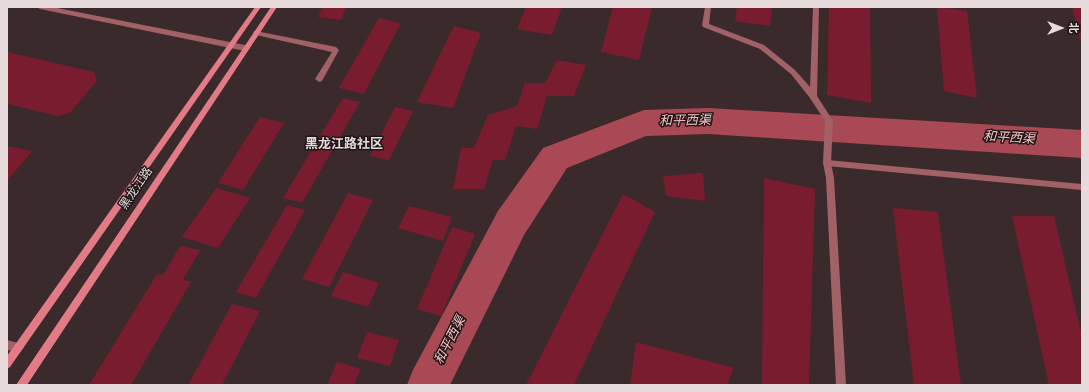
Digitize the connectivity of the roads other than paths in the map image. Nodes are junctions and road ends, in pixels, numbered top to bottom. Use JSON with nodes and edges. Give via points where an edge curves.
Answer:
{"nodes":[{"id":1,"x":40,"y":7,"type":"edge"},
{"id":2,"x":258,"y":7,"type":"edge"},
{"id":3,"x":274,"y":7,"type":"edge"},
{"id":4,"x":708,"y":7,"type":"edge"},
{"id":5,"x":816,"y":7,"type":"edge"},
{"id":6,"x":256,"y":33,"type":"junction"},
{"id":7,"x":231,"y":44,"type":"junction"},
{"id":8,"x":245,"y":48,"type":"junction"},
{"id":9,"x":319,"y":79,"type":"dead end"},
{"id":10,"x":813,"y":96,"type":"junction"},
{"id":11,"x":827,"y":162,"type":"junction"},
{"id":12,"x":1082,"y":187,"type":"edge"},
{"id":13,"x":7,"y":345,"type":"edge"},
{"id":14,"x":18,"y":348,"type":"junction"},
{"id":15,"x":7,"y":364,"type":"edge"},
{"id":16,"x":21,"y":385,"type":"edge"},
{"id":17,"x":841,"y":385,"type":"edge"}],
"edges":[{"from":1,"to":7,"type":"street"},
{"from":2,"to":7,"type":"main road","name":"黑龙江路"},
{"from":3,"to":6,"type":"main road","name":"黑龙江路"},
{"from":4,"to":10,"type":"street","via":[[705,25],[762,47],[793,72]]},
{"from":5,"to":10,"type":"street"},
{"from":6,"to":8,"type":"main road","name":"黑龙江路"},
{"from":6,"to":9,"type":"street","via":[[336,50]]},
{"from":7,"to":8,"type":"street"},
{"from":7,"to":14,"type":"main road","name":"黑龙江路"},
{"from":8,"to":16,"type":"main road","name":"黑龙江路"},
{"from":10,"to":11,"type":"street","via":[[830,121]]},
{"from":11,"to":12,"type":"street"},
{"from":11,"to":17,"type":"street","via":[[831,186]]},
{"from":13,"to":14,"type":"street"},
{"from":14,"to":15,"type":"main road","name":"黑龙江路"}]}
